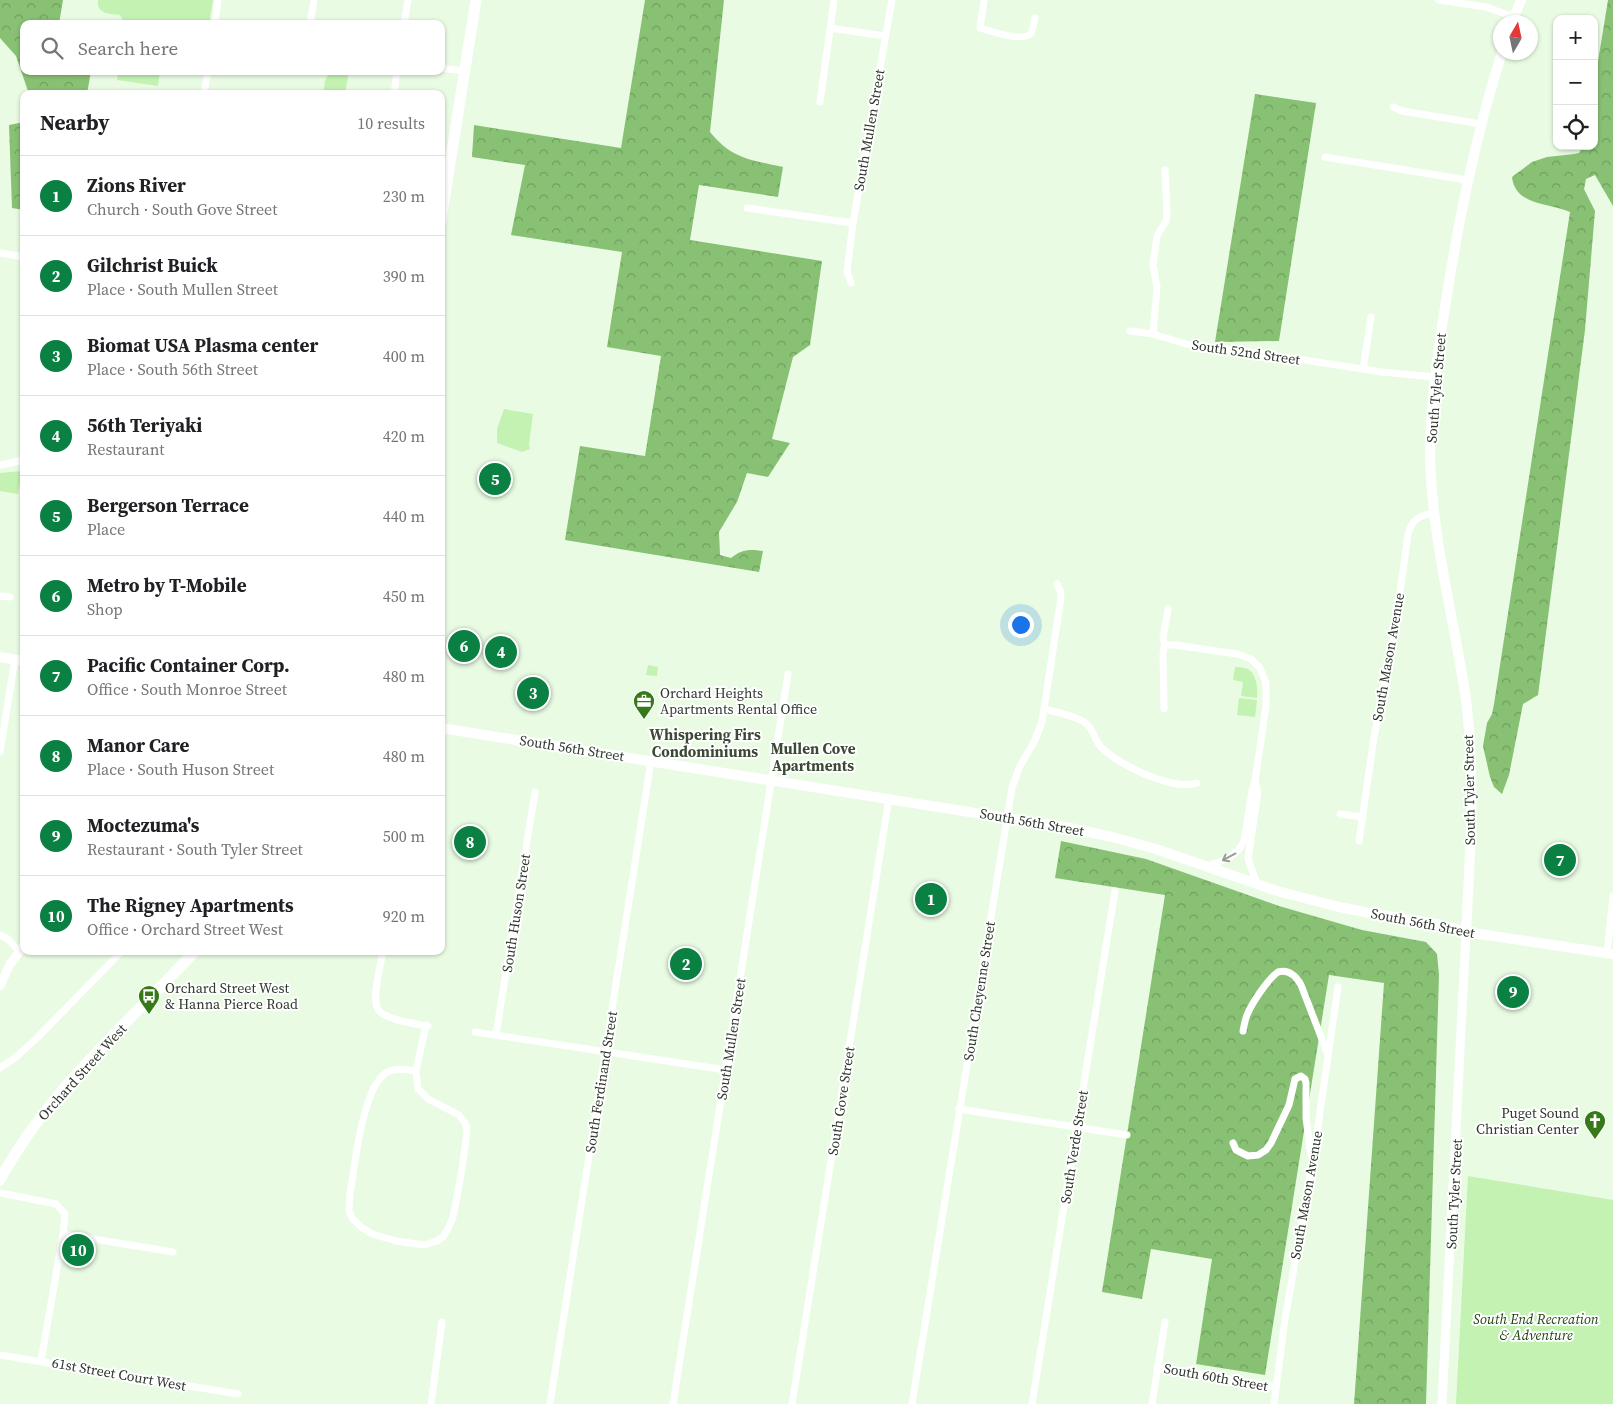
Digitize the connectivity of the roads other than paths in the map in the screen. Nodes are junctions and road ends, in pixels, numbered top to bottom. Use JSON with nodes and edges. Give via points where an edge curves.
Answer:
{"nodes":[{"id":1,"x":218,"y":0,"type":"edge"},
{"id":2,"x":314,"y":0,"type":"edge"},
{"id":3,"x":408,"y":0,"type":"edge"},
{"id":4,"x":476,"y":0,"type":"edge"},
{"id":5,"x":834,"y":0,"type":"edge"},
{"id":6,"x":892,"y":0,"type":"edge"},
{"id":7,"x":984,"y":0,"type":"edge"},
{"id":8,"x":1439,"y":0,"type":"edge"},
{"id":9,"x":1520,"y":0,"type":"edge"},
{"id":10,"x":1487,"y":4,"type":"edge"},
{"id":11,"x":1505,"y":15,"type":"edge"},
{"id":12,"x":1515,"y":15,"type":"edge"},
{"id":13,"x":1035,"y":18,"type":"dead end"},
{"id":14,"x":216,"y":20,"type":"edge"},
{"id":15,"x":311,"y":20,"type":"edge"},
{"id":16,"x":405,"y":20,"type":"edge"},
{"id":17,"x":830,"y":28,"type":"junction"},
{"id":18,"x":886,"y":36,"type":"junction"},
{"id":19,"x":1500,"y":60,"type":"edge"},
{"id":20,"x":445,"y":69,"type":"edge"},
{"id":21,"x":464,"y":71,"type":"junction"},
{"id":22,"x":207,"y":75,"type":"edge"},
{"id":23,"x":396,"y":75,"type":"edge"},
{"id":24,"x":205,"y":90,"type":"edge"},
{"id":25,"x":395,"y":90,"type":"edge"},
{"id":26,"x":820,"y":102,"type":"dead end"},
{"id":27,"x":1393,"y":106,"type":"dead end"},
{"id":28,"x":1481,"y":124,"type":"junction"},
{"id":29,"x":1326,"y":158,"type":"dead end"},
{"id":30,"x":1165,"y":170,"type":"dead end"},
{"id":31,"x":1467,"y":180,"type":"junction"},
{"id":32,"x":445,"y":194,"type":"edge"},
{"id":33,"x":747,"y":208,"type":"dead end"},
{"id":34,"x":854,"y":223,"type":"junction"},
{"id":35,"x":0,"y":253,"type":"edge"},
{"id":36,"x":20,"y":256,"type":"edge"},
{"id":37,"x":851,"y":283,"type":"dead end"},
{"id":38,"x":1371,"y":317,"type":"dead end"},
{"id":39,"x":1130,"y":331,"type":"dead end"},
{"id":40,"x":1153,"y":334,"type":"junction"},
{"id":41,"x":1363,"y":369,"type":"junction"},
{"id":42,"x":1435,"y":378,"type":"junction"},
{"id":43,"x":20,"y":461,"type":"edge"},
{"id":44,"x":0,"y":465,"type":"edge"},
{"id":45,"x":1435,"y":513,"type":"junction"},
{"id":46,"x":1057,"y":584,"type":"dead end"},
{"id":47,"x":0,"y":596,"type":"edge"},
{"id":48,"x":10,"y":598,"type":"dead end"},
{"id":49,"x":1168,"y":609,"type":"dead end"},
{"id":50,"x":1165,"y":646,"type":"junction"},
{"id":51,"x":0,"y":657,"type":"edge"},
{"id":52,"x":20,"y":660,"type":"edge"},
{"id":53,"x":788,"y":674,"type":"dead end"},
{"id":54,"x":1044,"y":709,"type":"junction"},
{"id":55,"x":1164,"y":709,"type":"dead end"},
{"id":56,"x":445,"y":729,"type":"edge"},
{"id":57,"x":0,"y":752,"type":"edge"},
{"id":58,"x":652,"y":761,"type":"junction"},
{"id":59,"x":772,"y":780,"type":"junction"},
{"id":60,"x":1255,"y":782,"type":"junction"},
{"id":61,"x":1197,"y":783,"type":"dead end"},
{"id":62,"x":535,"y":792,"type":"dead end"},
{"id":63,"x":889,"y":798,"type":"junction"},
{"id":64,"x":1340,"y":814,"type":"dead end"},
{"id":65,"x":1006,"y":817,"type":"junction"},
{"id":66,"x":1363,"y":818,"type":"junction"},
{"id":67,"x":1359,"y":841,"type":"dead end"},
{"id":68,"x":1207,"y":866,"type":"junction"},
{"id":69,"x":1257,"y":884,"type":"junction"},
{"id":70,"x":1114,"y":891,"type":"dead end"},
{"id":71,"x":1613,"y":896,"type":"edge"},
{"id":72,"x":1466,"y":932,"type":"junction"},
{"id":73,"x":0,"y":935,"type":"edge"},
{"id":74,"x":20,"y":947,"type":"edge"},
{"id":75,"x":20,"y":949,"type":"edge"},
{"id":76,"x":1610,"y":954,"type":"edge"},
{"id":77,"x":118,"y":955,"type":"edge"},
{"id":78,"x":191,"y":955,"type":"edge"},
{"id":79,"x":382,"y":955,"type":"edge"},
{"id":80,"x":0,"y":986,"type":"edge"},
{"id":81,"x":1338,"y":987,"type":"dead end"},
{"id":82,"x":1243,"y":1031,"type":"dead end"},
{"id":83,"x":475,"y":1032,"type":"dead end"},
{"id":84,"x":496,"y":1034,"type":"junction"},
{"id":85,"x":606,"y":1052,"type":"junction"},
{"id":86,"x":1328,"y":1055,"type":"junction"},
{"id":87,"x":0,"y":1068,"type":"edge"},
{"id":88,"x":726,"y":1070,"type":"junction"},
{"id":89,"x":416,"y":1071,"type":"junction"},
{"id":90,"x":959,"y":1109,"type":"junction"},
{"id":91,"x":1078,"y":1127,"type":"junction"},
{"id":92,"x":1127,"y":1135,"type":"dead end"},
{"id":93,"x":1233,"y":1143,"type":"dead end"},
{"id":94,"x":1312,"y":1161,"type":"junction"},
{"id":95,"x":0,"y":1180,"type":"edge"},
{"id":96,"x":0,"y":1193,"type":"edge"},
{"id":97,"x":63,"y":1234,"type":"junction"},
{"id":98,"x":173,"y":1252,"type":"dead end"},
{"id":99,"x":442,"y":1322,"type":"dead end"},
{"id":100,"x":1165,"y":1322,"type":"dead end"},
{"id":101,"x":0,"y":1355,"type":"edge"},
{"id":102,"x":41,"y":1361,"type":"junction"},
{"id":103,"x":1157,"y":1368,"type":"junction"},
{"id":104,"x":1276,"y":1387,"type":"junction"},
{"id":105,"x":238,"y":1394,"type":"dead end"},
{"id":106,"x":430,"y":1404,"type":"edge"},
{"id":107,"x":550,"y":1404,"type":"edge"},
{"id":108,"x":673,"y":1404,"type":"edge"},
{"id":109,"x":792,"y":1404,"type":"edge"},
{"id":110,"x":912,"y":1404,"type":"edge"},
{"id":111,"x":1032,"y":1404,"type":"edge"},
{"id":112,"x":1152,"y":1404,"type":"edge"},
{"id":113,"x":1274,"y":1404,"type":"edge"},
{"id":114,"x":1442,"y":1404,"type":"edge"}],
"edges":[{"from":1,"to":14,"type":"street"},
{"from":2,"to":15,"type":"street"},
{"from":3,"to":16,"type":"street"},
{"from":4,"to":21,"type":"main road"},
{"from":5,"to":17,"type":"street"},
{"from":6,"to":18,"type":"street","name":"South Mullen Street"},
{"from":7,"to":13,"type":"street","via":[[980,28],[1024,37],[1031,33]]},
{"from":8,"to":10,"type":"street"},
{"from":9,"to":12,"type":"main road"},
{"from":10,"to":11,"type":"street"},
{"from":17,"to":18,"type":"street"},
{"from":17,"to":26,"type":"street"},
{"from":18,"to":34,"type":"street","name":"South Mullen Street"},
{"from":19,"to":28,"type":"main road","name":"South Tyler Street"},
{"from":20,"to":21,"type":"street"},
{"from":21,"to":32,"type":"main road"},
{"from":22,"to":24,"type":"street"},
{"from":23,"to":25,"type":"street"},
{"from":27,"to":28,"type":"street","via":[[1402,111]]},
{"from":28,"to":31,"type":"main road","name":"South Tyler Street"},
{"from":29,"to":31,"type":"street"},
{"from":30,"to":40,"type":"street","via":[[1168,212],[1157,236],[1152,265],[1157,288]]},
{"from":31,"to":42,"type":"main road","name":"South Tyler Street"},
{"from":33,"to":34,"type":"street"},
{"from":34,"to":37,"type":"street","name":"South Mullen Street","via":[[847,271]]},
{"from":35,"to":36,"type":"street"},
{"from":38,"to":41,"type":"street"},
{"from":39,"to":40,"type":"street","name":"South 52nd Street"},
{"from":40,"to":41,"type":"street","name":"South 52nd Street","via":[[1193,346]]},
{"from":41,"to":42,"type":"street","name":"South 52nd Street"},
{"from":42,"to":45,"type":"main road","name":"South Tyler Street","via":[[1430,448]]},
{"from":43,"to":44,"type":"street"},
{"from":45,"to":66,"type":"street","name":"South Mason Avenue","via":[[1416,518],[1408,534]]},
{"from":45,"to":72,"type":"main road","name":"South Tyler Street","via":[[1470,740],[1471,827]]},
{"from":46,"to":54,"type":"street","name":"South Cheyenne Street","via":[[1061,592],[1060,604]]},
{"from":47,"to":48,"type":"street"},
{"from":49,"to":50,"type":"street","via":[[1163,638]]},
{"from":50,"to":55,"type":"street","via":[[1162,659]]},
{"from":50,"to":60,"type":"street","via":[[1237,654],[1251,659],[1260,668],[1266,682],[1266,700]]},
{"from":51,"to":52,"type":"main road"},
{"from":52,"to":57,"type":"street"},
{"from":53,"to":59,"type":"street","name":"South Mullen Street"},
{"from":54,"to":61,"type":"street","via":[[1087,724],[1099,745],[1145,775],[1185,784]]},
{"from":54,"to":65,"type":"street","name":"South Cheyenne Street","via":[[1038,733],[1019,768]]},
{"from":56,"to":58,"type":"main road","name":"South 56th Street"},
{"from":58,"to":59,"type":"main road","name":"South 56th Street"},
{"from":58,"to":85,"type":"street","name":"South Ferdinand Street"},
{"from":59,"to":63,"type":"main road","name":"South 56th Street"},
{"from":59,"to":88,"type":"street","name":"South Mullen Street"},
{"from":60,"to":68,"type":"street","one_way":true,"via":[[1242,847],[1230,857]]},
{"from":60,"to":69,"type":"street","via":[[1258,792],[1248,858]]},
{"from":62,"to":84,"type":"street","name":"South Huson Street"},
{"from":63,"to":65,"type":"main road","name":"South 56th Street"},
{"from":63,"to":109,"type":"street","name":"South Gove Street"},
{"from":64,"to":66,"type":"street"},
{"from":65,"to":68,"type":"main road","name":"South 56th Street","via":[[1120,839]]},
{"from":65,"to":90,"type":"street","name":"South Cheyenne Street"},
{"from":66,"to":67,"type":"street","name":"South Mason Avenue"},
{"from":68,"to":69,"type":"main road","name":"South 56th Street"},
{"from":69,"to":72,"type":"main road","name":"South 56th Street","via":[[1326,904]]},
{"from":70,"to":91,"type":"street","name":"South Verde Street"},
{"from":71,"to":76,"type":"street"},
{"from":72,"to":76,"type":"main road","name":"South 56th Street"},
{"from":72,"to":114,"type":"street","name":"South Tyler Street"},
{"from":73,"to":74,"type":"street"},
{"from":75,"to":80,"type":"street"},
{"from":77,"to":87,"type":"street","via":[[36,1039]]},
{"from":78,"to":95,"type":"main road","name":"Orchard Street West","via":[[67,1084],[19,1147]]},
{"from":79,"to":89,"type":"street","via":[[376,1007],[385,1015],[427,1026]]},
{"from":81,"to":86,"type":"street","name":"South Mason Avenue"},
{"from":82,"to":86,"type":"street","via":[[1247,1015],[1268,982],[1280,971],[1288,972],[1302,985]]},
{"from":83,"to":84,"type":"street"},
{"from":84,"to":85,"type":"street"},
{"from":85,"to":88,"type":"street"},
{"from":85,"to":107,"type":"street","name":"South Ferdinand Street"},
{"from":86,"to":94,"type":"street","name":"South Mason Avenue"},
{"from":88,"to":108,"type":"street","name":"South Mullen Street"},
{"from":89,"to":89,"type":"street","via":[[421,1093],[460,1115],[467,1132],[450,1224],[443,1237],[424,1245],[396,1242],[372,1234],[355,1222],[349,1207],[364,1114],[371,1094],[389,1071]]},
{"from":90,"to":91,"type":"street"},
{"from":90,"to":110,"type":"street","name":"South Cheyenne Street"},
{"from":91,"to":92,"type":"street"},
{"from":91,"to":111,"type":"street","name":"South Verde Street"},
{"from":93,"to":94,"type":"street","via":[[1238,1152],[1248,1156],[1266,1150],[1289,1105],[1296,1079],[1301,1076],[1306,1083],[1306,1124]]},
{"from":94,"to":104,"type":"street","name":"South Mason Avenue","via":[[1290,1283]]},
{"from":96,"to":97,"type":"street","via":[[56,1204],[65,1214]]},
{"from":97,"to":98,"type":"street"},
{"from":97,"to":102,"type":"street"},
{"from":99,"to":106,"type":"street"},
{"from":100,"to":103,"type":"street"},
{"from":101,"to":102,"type":"street","name":"61st Street Court West"},
{"from":102,"to":105,"type":"street","name":"61st Street Court West"},
{"from":103,"to":104,"type":"street","name":"South 60th Street"},
{"from":103,"to":112,"type":"street"},
{"from":104,"to":113,"type":"street","name":"South Mason Avenue"}]}
